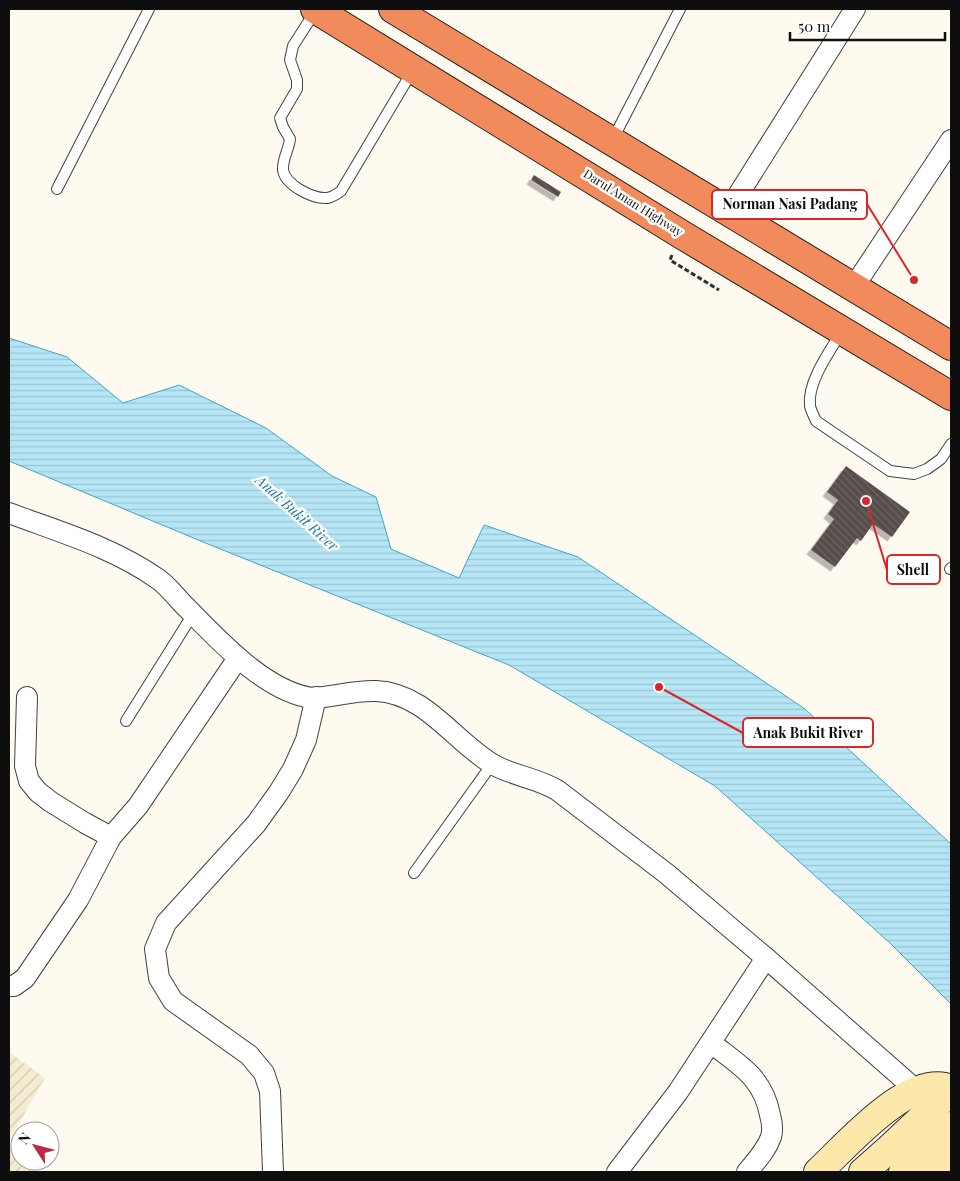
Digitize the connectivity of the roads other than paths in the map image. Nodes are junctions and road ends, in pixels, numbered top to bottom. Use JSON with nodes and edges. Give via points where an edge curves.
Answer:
{"nodes":[{"id":1,"x":149,"y":9,"type":"edge"},
{"id":2,"x":316,"y":9,"type":"edge"},
{"id":3,"x":393,"y":9,"type":"edge"},
{"id":4,"x":680,"y":9,"type":"edge"},
{"id":5,"x":855,"y":9,"type":"edge"},
{"id":6,"x":414,"y":69,"type":"junction"},
{"id":7,"x":612,"y":140,"type":"junction"},
{"id":8,"x":951,"y":140,"type":"edge"},
{"id":9,"x":57,"y":189,"type":"dead end"},
{"id":10,"x":728,"y":211,"type":"junction"},
{"id":11,"x":853,"y":288,"type":"junction"},
{"id":12,"x":842,"y":330,"type":"junction"},
{"id":13,"x":951,"y":346,"type":"edge"},
{"id":14,"x":951,"y":396,"type":"edge"},
{"id":15,"x":951,"y":444,"type":"edge"},
{"id":16,"x":9,"y":513,"type":"edge"},
{"id":17,"x":193,"y":614,"type":"junction"},
{"id":18,"x":238,"y":658,"type":"junction"},
{"id":19,"x":27,"y":697,"type":"dead end"},
{"id":20,"x":316,"y":698,"type":"junction"},
{"id":21,"x":126,"y":721,"type":"dead end"},
{"id":22,"x":492,"y":764,"type":"junction"},
{"id":23,"x":112,"y":837,"type":"junction"},
{"id":24,"x":414,"y":873,"type":"dead end"},
{"id":25,"x":766,"y":958,"type":"junction"},
{"id":26,"x":9,"y":986,"type":"edge"},
{"id":27,"x":712,"y":1043,"type":"junction"},
{"id":28,"x":916,"y":1090,"type":"junction"},
{"id":29,"x":951,"y":1090,"type":"edge"},
{"id":30,"x":951,"y":1126,"type":"edge"},
{"id":31,"x":951,"y":1159,"type":"edge"},
{"id":32,"x":273,"y":1172,"type":"edge"},
{"id":33,"x":617,"y":1172,"type":"edge"},
{"id":34,"x":747,"y":1172,"type":"edge"},
{"id":35,"x":818,"y":1172,"type":"edge"},
{"id":36,"x":863,"y":1172,"type":"edge"},
{"id":37,"x":903,"y":1172,"type":"edge"},
{"id":38,"x":935,"y":1172,"type":"edge"}],
"edges":[{"from":1,"to":9,"type":"lane"},
{"from":2,"to":6,"type":"highway","name":"Darul Aman Highway"},
{"from":2,"to":6,"type":"lane","via":[[293,46],[290,60],[298,80],[297,89],[280,118],[290,139],[283,171],[290,182],[302,191],[328,198],[341,191]]},
{"from":3,"to":7,"type":"highway"},
{"from":4,"to":7,"type":"lane"},
{"from":5,"to":10,"type":"street"},
{"from":6,"to":12,"type":"highway","name":"Darul Aman Highway"},
{"from":7,"to":10,"type":"highway"},
{"from":8,"to":11,"type":"street"},
{"from":10,"to":11,"type":"highway"},
{"from":11,"to":13,"type":"highway"},
{"from":12,"to":14,"type":"highway","name":"Darul Aman Highway"},
{"from":12,"to":15,"type":"lane","via":[[810,394],[810,408],[816,421],[890,471],[914,474],[927,469],[941,459]]},
{"from":16,"to":17,"type":"street","via":[[97,546],[132,563],[160,581]]},
{"from":17,"to":18,"type":"street"},
{"from":17,"to":21,"type":"lane"},
{"from":18,"to":20,"type":"street","via":[[279,687]]},
{"from":18,"to":23,"type":"street","via":[[138,806]]},
{"from":19,"to":23,"type":"street","via":[[25,766],[29,781],[51,802]]},
{"from":20,"to":22,"type":"street","via":[[376,691],[404,697]]},
{"from":20,"to":32,"type":"street","via":[[306,740],[279,792],[256,824],[166,923],[156,949],[158,978],[173,1001],[249,1055],[264,1073],[270,1091]]},
{"from":22,"to":24,"type":"lane"},
{"from":22,"to":25,"type":"street","via":[[557,790],[667,874]]},
{"from":23,"to":26,"type":"street","via":[[78,900],[26,978]]},
{"from":25,"to":27,"type":"street"},
{"from":25,"to":28,"type":"street"},
{"from":27,"to":33,"type":"street"},
{"from":27,"to":34,"type":"street","via":[[751,1075],[762,1088],[768,1104],[771,1136],[765,1150]]},
{"from":28,"to":29,"type":"street","via":[[926,1086]]},
{"from":28,"to":35,"type":"street","via":[[886,1108]]},
{"from":29,"to":36,"type":"street"},
{"from":30,"to":37,"type":"street"},
{"from":31,"to":38,"type":"street"}]}
